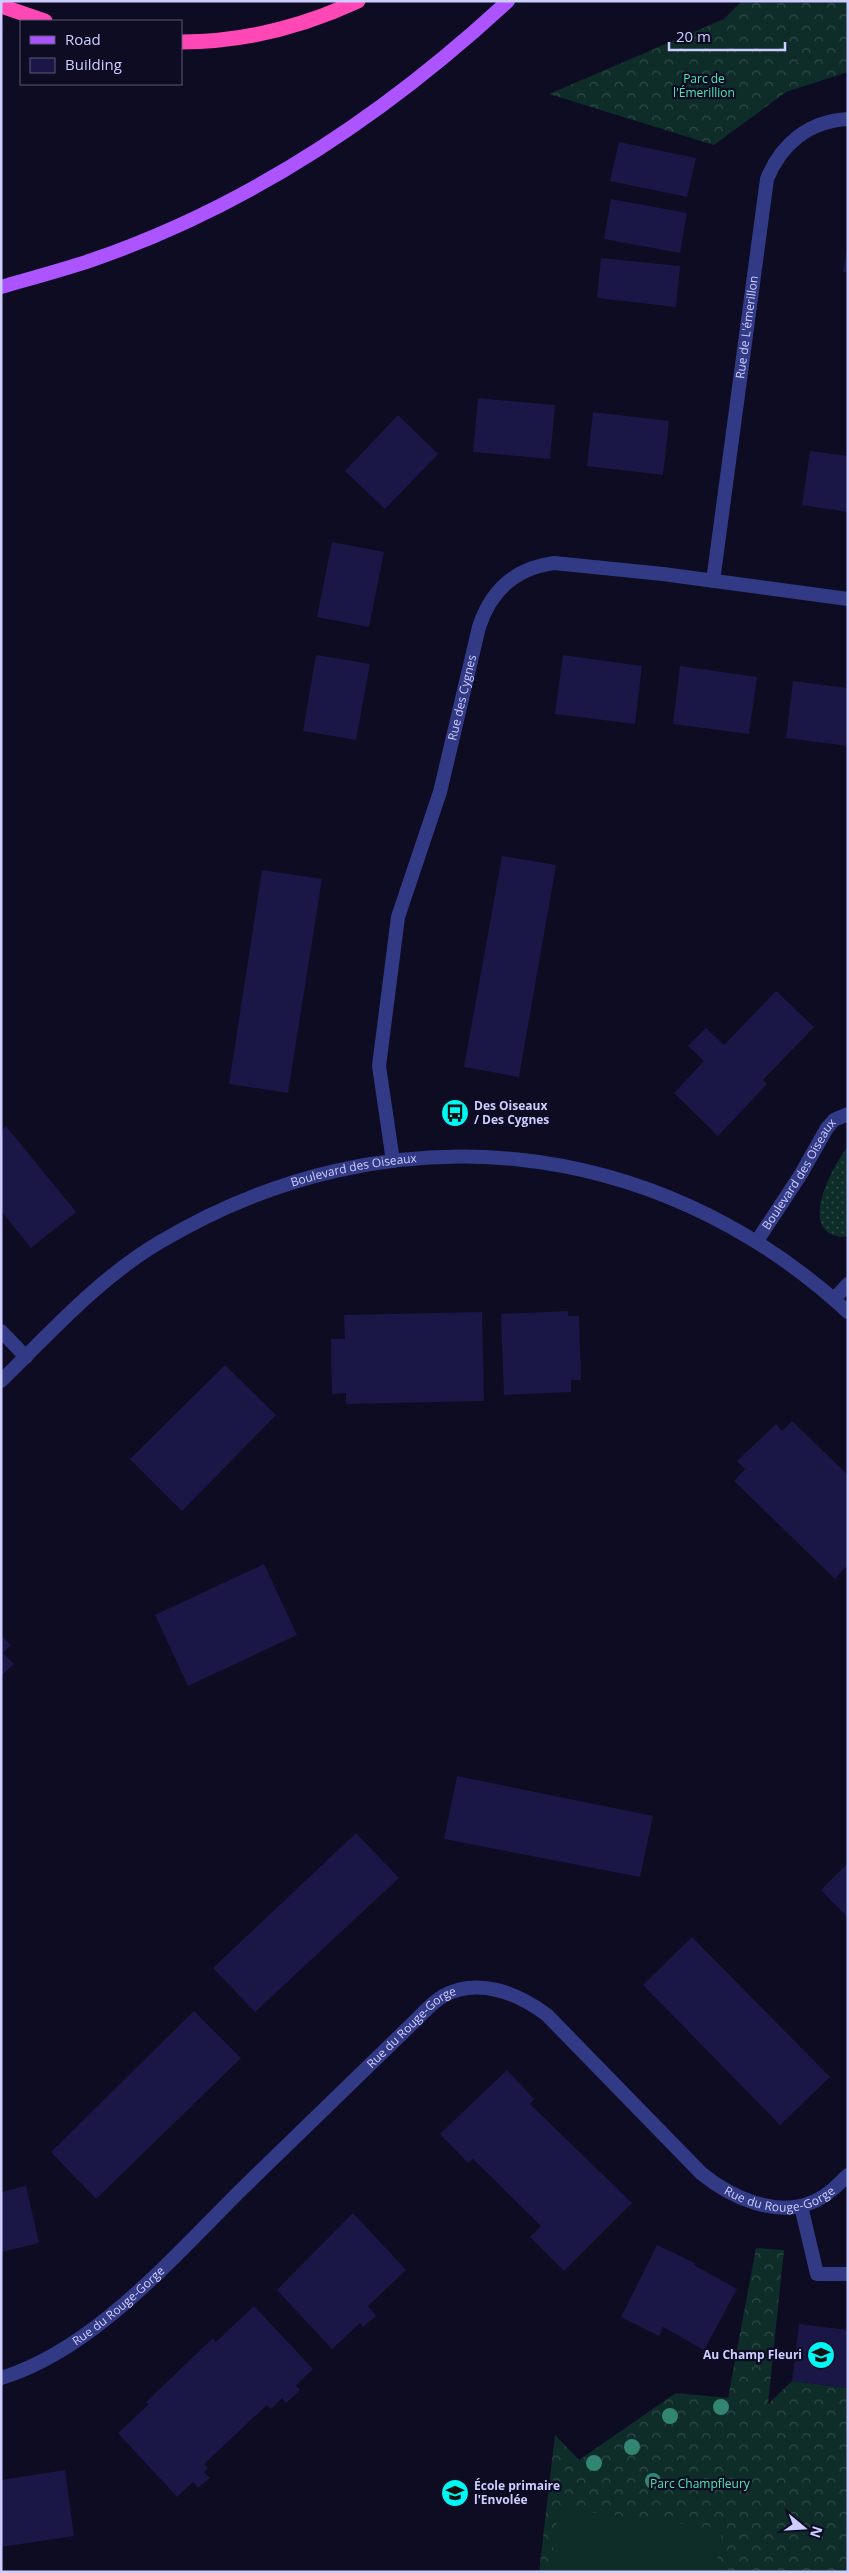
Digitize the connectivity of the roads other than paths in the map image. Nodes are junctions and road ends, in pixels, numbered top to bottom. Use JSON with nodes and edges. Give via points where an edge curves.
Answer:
{"nodes":[{"id":1,"x":358,"y":1,"type":"edge"},
{"id":2,"x":508,"y":1,"type":"edge"},
{"id":3,"x":1,"y":6,"type":"edge"},
{"id":4,"x":42,"y":20,"type":"edge"},
{"id":5,"x":182,"y":42,"type":"edge"},
{"id":6,"x":848,"y":119,"type":"edge"},
{"id":7,"x":1,"y":287,"type":"edge"},
{"id":8,"x":713,"y":581,"type":"junction"},
{"id":9,"x":848,"y":599,"type":"edge"},
{"id":10,"x":848,"y":1114,"type":"edge"},
{"id":11,"x":393,"y":1161,"type":"junction"},
{"id":12,"x":756,"y":1241,"type":"junction"},
{"id":13,"x":848,"y":1284,"type":"edge"},
{"id":14,"x":834,"y":1299,"type":"junction"},
{"id":15,"x":848,"y":1312,"type":"edge"},
{"id":16,"x":1,"y":1331,"type":"edge"},
{"id":17,"x":26,"y":1356,"type":"junction"},
{"id":18,"x":1,"y":1381,"type":"edge"},
{"id":19,"x":848,"y":2175,"type":"edge"},
{"id":20,"x":801,"y":2206,"type":"junction"},
{"id":21,"x":848,"y":2274,"type":"edge"},
{"id":22,"x":1,"y":2378,"type":"edge"}],
"edges":[{"from":1,"to":5,"type":"highway","via":[[290,28],[239,38]]},
{"from":2,"to":7,"type":"main road","via":[[395,98],[339,137],[263,182],[138,242],[92,260]]},
{"from":3,"to":4,"type":"highway"},
{"from":6,"to":8,"type":"street","name":"Rue de L'émerillon","via":[[826,122],[800,134],[780,154],[767,179]]},
{"from":8,"to":9,"type":"street","name":"Rue des Cygnes"},
{"from":8,"to":11,"type":"street","name":"Rue des Cygnes","via":[[554,563],[517,574],[496,591],[489,602],[479,627],[440,792],[398,917],[379,1066]]},
{"from":10,"to":12,"type":"street","name":"Boulevard des Oiseaux","via":[[834,1120],[827,1128]]},
{"from":11,"to":12,"type":"street","name":"Boulevard des Oiseaux","via":[[443,1156],[478,1157],[570,1167],[631,1182],[679,1200]]},
{"from":11,"to":17,"type":"street","name":"Boulevard des Oiseaux","via":[[314,1176],[242,1201],[177,1232],[121,1268]]},
{"from":12,"to":14,"type":"street","name":"Boulevard des Oiseaux","via":[[798,1269]]},
{"from":13,"to":14,"type":"street"},
{"from":14,"to":15,"type":"street","name":"Boulevard des Oiseaux"},
{"from":16,"to":17,"type":"street"},
{"from":17,"to":18,"type":"street","name":"Boulevard des Oiseaux"},
{"from":19,"to":20,"type":"street","name":"Rue du Rouge-Gorge","via":[[830,2192]]},
{"from":20,"to":21,"type":"street","via":[[817,2274]]},
{"from":20,"to":22,"type":"street","name":"Rue du Rouge-Gorge","via":[[767,2206],[717,2186],[547,2015],[526,2000],[512,1995],[483,1988],[466,1988],[442,1997],[417,2019],[189,2242],[96,2327],[41,2363]]}]}
